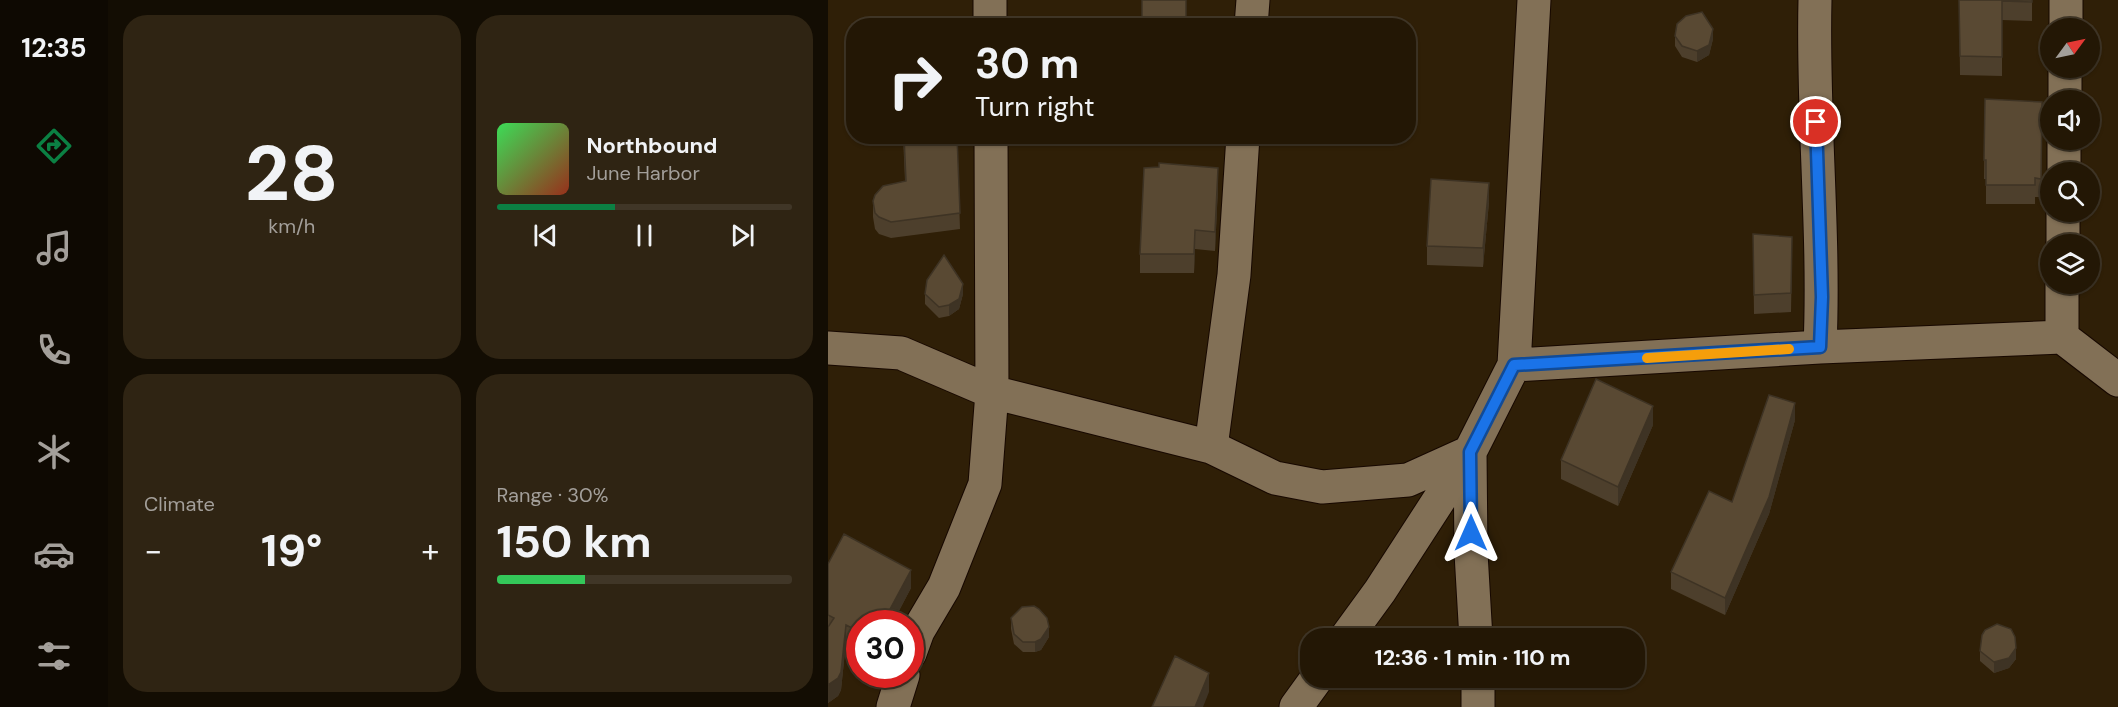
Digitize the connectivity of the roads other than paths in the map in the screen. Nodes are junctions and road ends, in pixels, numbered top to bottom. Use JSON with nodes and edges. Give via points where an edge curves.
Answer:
{"nodes":[{"id":1,"x":990,"y":0,"type":"edge"},
{"id":2,"x":1252,"y":0,"type":"edge"},
{"id":3,"x":1534,"y":0,"type":"edge"},
{"id":4,"x":1815,"y":0,"type":"edge"},
{"id":5,"x":2066,"y":0,"type":"edge"},
{"id":6,"x":990,"y":18,"type":"edge"},
{"id":7,"x":1251,"y":18,"type":"edge"},
{"id":8,"x":2066,"y":18,"type":"edge"},
{"id":9,"x":991,"y":144,"type":"edge"},
{"id":10,"x":1242,"y":144,"type":"edge"},
{"id":11,"x":2062,"y":294,"type":"edge"},
{"id":12,"x":2062,"y":337,"type":"junction"},
{"id":13,"x":1820,"y":347,"type":"junction"},
{"id":14,"x":828,"y":348,"type":"edge"},
{"id":15,"x":1514,"y":365,"type":"junction"},
{"id":16,"x":2118,"y":380,"type":"edge"},
{"id":17,"x":992,"y":392,"type":"junction"},
{"id":18,"x":1211,"y":447,"type":"junction"},
{"id":19,"x":1470,"y":452,"type":"junction"},
{"id":20,"x":924,"y":621,"type":"edge"},
{"id":21,"x":1353,"y":628,"type":"edge"},
{"id":22,"x":1475,"y":628,"type":"edge"},
{"id":23,"x":899,"y":688,"type":"edge"},
{"id":24,"x":1310,"y":688,"type":"edge"},
{"id":25,"x":1478,"y":688,"type":"edge"},
{"id":26,"x":893,"y":707,"type":"edge"},
{"id":27,"x":1296,"y":707,"type":"edge"},
{"id":28,"x":1478,"y":707,"type":"edge"}],
"edges":[{"from":1,"to":6,"type":"street"},
{"from":2,"to":7,"type":"street"},
{"from":3,"to":15,"type":"street"},
{"from":4,"to":13,"type":"street"},
{"from":5,"to":8,"type":"street"},
{"from":9,"to":17,"type":"street"},
{"from":10,"to":18,"type":"street","via":[[1234,275]]},
{"from":11,"to":12,"type":"street"},
{"from":12,"to":13,"type":"street"},
{"from":12,"to":16,"type":"street"},
{"from":13,"to":15,"type":"street"},
{"from":14,"to":17,"type":"street","via":[[901,353]]},
{"from":15,"to":19,"type":"street"},
{"from":17,"to":18,"type":"street"},
{"from":17,"to":20,"type":"street","via":[[985,484],[944,587]]},
{"from":18,"to":19,"type":"street","via":[[1275,478],[1322,487],[1408,480]]},
{"from":19,"to":21,"type":"street"},
{"from":19,"to":22,"type":"street"},
{"from":23,"to":26,"type":"street"},
{"from":24,"to":27,"type":"street"},
{"from":25,"to":28,"type":"street"}]}
